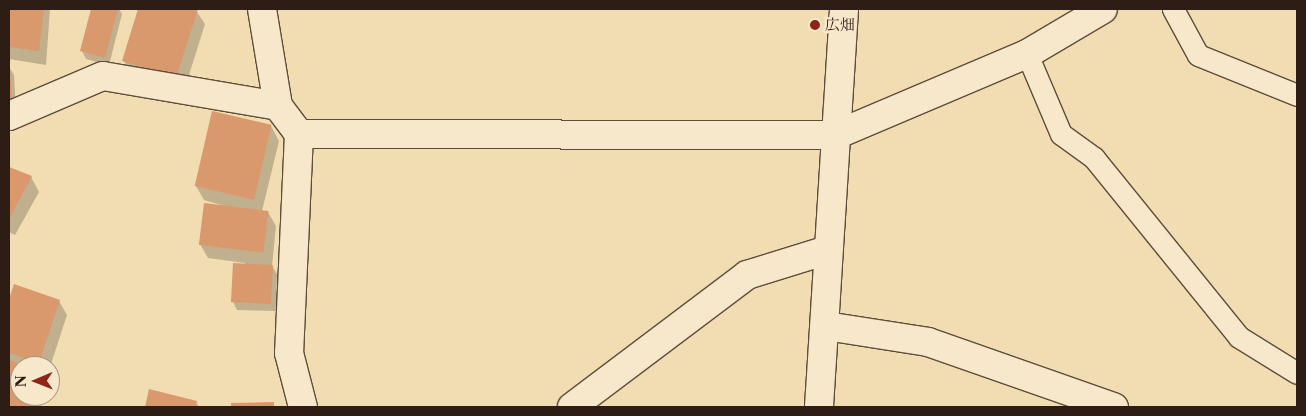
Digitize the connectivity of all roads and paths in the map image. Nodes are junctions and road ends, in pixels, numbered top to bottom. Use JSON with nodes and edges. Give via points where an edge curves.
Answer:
{"nodes":[{"id":1,"x":262,"y":9,"type":"edge"},
{"id":2,"x":844,"y":9,"type":"edge"},
{"id":3,"x":1173,"y":9,"type":"edge"},
{"id":4,"x":1092,"y":11,"type":"edge"},
{"id":5,"x":1027,"y":54,"type":"junction"},
{"id":6,"x":1297,"y":96,"type":"edge"},
{"id":7,"x":278,"y":106,"type":"junction"},
{"id":8,"x":9,"y":116,"type":"edge"},
{"id":9,"x":299,"y":134,"type":"junction"},
{"id":10,"x":836,"y":135,"type":"junction"},
{"id":11,"x":828,"y":250,"type":"junction"},
{"id":12,"x":826,"y":326,"type":"junction"},
{"id":13,"x":1297,"y":373,"type":"edge"},
{"id":14,"x":303,"y":407,"type":"edge"},
{"id":15,"x":572,"y":407,"type":"edge"},
{"id":16,"x":819,"y":407,"type":"edge"},
{"id":17,"x":1114,"y":407,"type":"edge"}],
"edges":[{"from":1,"to":7,"type":"street"},
{"from":2,"to":10,"type":"street"},
{"from":3,"to":6,"type":"lane","via":[[1198,55]]},
{"from":4,"to":5,"type":"street"},
{"from":5,"to":10,"type":"street"},
{"from":5,"to":13,"type":"lane","via":[[1061,134],[1094,158],[1239,337]]},
{"from":7,"to":8,"type":"street","via":[[103,76]]},
{"from":7,"to":9,"type":"street"},
{"from":9,"to":10,"type":"street"},
{"from":9,"to":14,"type":"street","via":[[288,353]]},
{"from":10,"to":11,"type":"street"},
{"from":11,"to":12,"type":"street"},
{"from":11,"to":15,"type":"street","via":[[747,275]]},
{"from":12,"to":16,"type":"street"},
{"from":12,"to":17,"type":"street","via":[[928,342]]}]}
